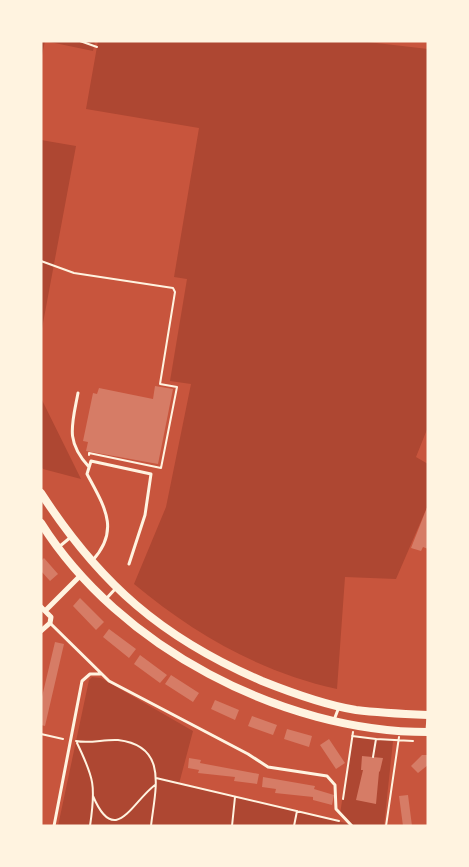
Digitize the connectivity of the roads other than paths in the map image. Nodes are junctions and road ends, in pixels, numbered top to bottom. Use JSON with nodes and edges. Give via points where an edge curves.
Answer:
{"nodes":[{"id":1,"x":78,"y":393,"type":"dead end"},
{"id":2,"x":89,"y":466,"type":"junction"},
{"id":3,"x":41,"y":493,"type":"edge"},
{"id":4,"x":41,"y":523,"type":"edge"},
{"id":5,"x":72,"y":537,"type":"junction"},
{"id":6,"x":59,"y":548,"type":"junction"},
{"id":7,"x":92,"y":562,"type":"junction"},
{"id":8,"x":129,"y":564,"type":"dead end"},
{"id":9,"x":81,"y":575,"type":"junction"},
{"id":10,"x":116,"y":588,"type":"junction"},
{"id":11,"x":105,"y":600,"type":"junction"},
{"id":12,"x":44,"y":608,"type":"edge"},
{"id":13,"x":50,"y":623,"type":"junction"},
{"id":14,"x":41,"y":631,"type":"edge"},
{"id":15,"x":101,"y":674,"type":"junction"},
{"id":16,"x":339,"y":706,"type":"junction"},
{"id":17,"x":428,"y":716,"type":"edge"},
{"id":18,"x":334,"y":720,"type":"junction"},
{"id":19,"x":427,"y":732,"type":"edge"},
{"id":20,"x":352,"y":825,"type":"edge"},
{"id":21,"x":54,"y":826,"type":"edge"}],
"edges":[{"from":1,"to":2,"type":"lane","via":[[71,438]]},
{"from":2,"to":7,"type":"lane","via":[[87,474],[109,524],[108,538]]},
{"from":2,"to":8,"type":"lane","via":[[91,461],[151,474],[145,515]]},
{"from":3,"to":5,"type":"street"},
{"from":4,"to":6,"type":"street"},
{"from":5,"to":6,"type":"lane"},
{"from":5,"to":7,"type":"street"},
{"from":6,"to":9,"type":"street"},
{"from":7,"to":10,"type":"street"},
{"from":9,"to":11,"type":"street"},
{"from":9,"to":12,"type":"street"},
{"from":10,"to":11,"type":"lane"},
{"from":10,"to":16,"type":"street","via":[[169,632],[225,665],[279,688]]},
{"from":11,"to":18,"type":"street","via":[[126,620],[192,666],[255,696]]},
{"from":12,"to":13,"type":"street","via":[[51,617]]},
{"from":13,"to":14,"type":"street"},
{"from":13,"to":15,"type":"lane"},
{"from":15,"to":20,"type":"lane","via":[[268,767],[327,776],[336,784],[334,803]]},
{"from":15,"to":21,"type":"lane","via":[[90,674],[82,681]]},
{"from":16,"to":17,"type":"street"},
{"from":16,"to":18,"type":"lane"},
{"from":17,"to":19,"type":"lane"},
{"from":18,"to":19,"type":"street"}]}
